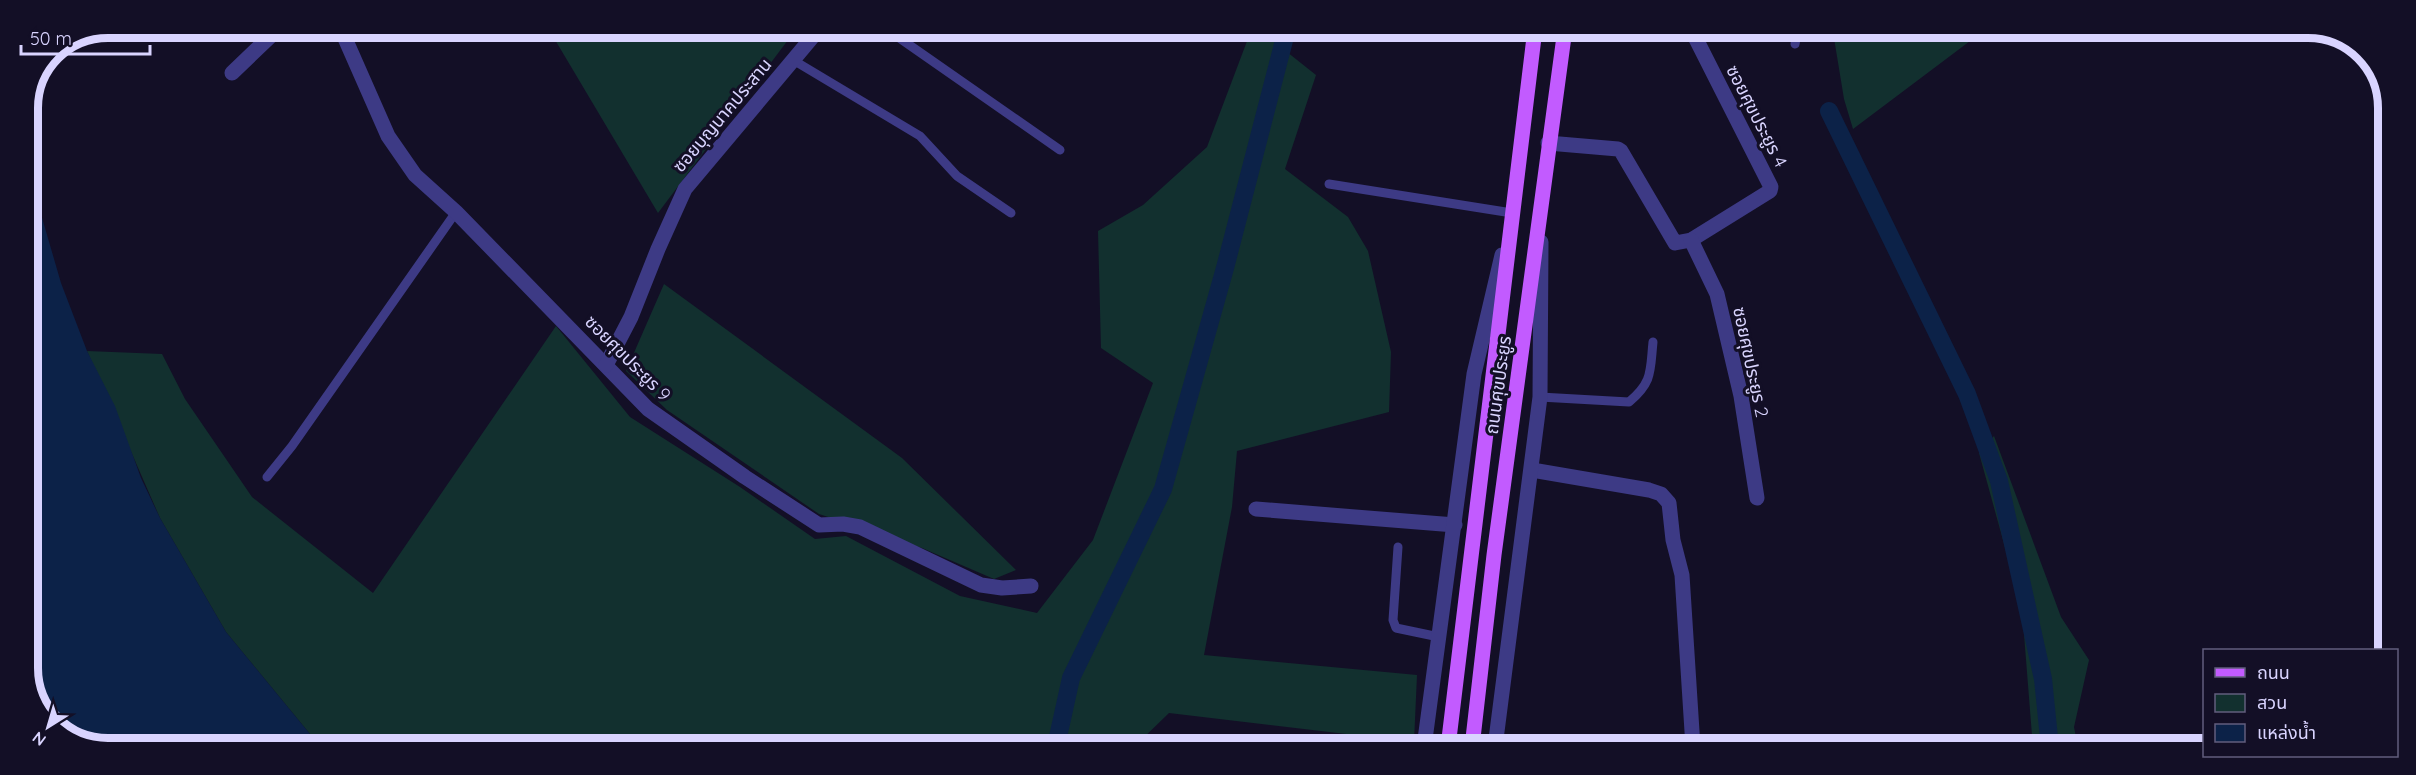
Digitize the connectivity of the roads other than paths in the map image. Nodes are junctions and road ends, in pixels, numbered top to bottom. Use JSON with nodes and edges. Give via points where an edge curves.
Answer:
{"nodes":[{"id":1,"x":270,"y":37,"type":"edge"},
{"id":2,"x":344,"y":37,"type":"edge"},
{"id":3,"x":812,"y":37,"type":"edge"},
{"id":4,"x":898,"y":37,"type":"edge"},
{"id":5,"x":1533,"y":37,"type":"edge"},
{"id":6,"x":1564,"y":37,"type":"edge"},
{"id":7,"x":1695,"y":37,"type":"edge"},
{"id":8,"x":1796,"y":37,"type":"edge"},
{"id":9,"x":1795,"y":44,"type":"dead end"},
{"id":10,"x":793,"y":60,"type":"junction"},
{"id":11,"x":232,"y":73,"type":"dead end"},
{"id":12,"x":1548,"y":143,"type":"junction"},
{"id":13,"x":1060,"y":150,"type":"dead end"},
{"id":14,"x":1329,"y":184,"type":"dead end"},
{"id":15,"x":1542,"y":206,"type":"junction"},
{"id":16,"x":1513,"y":208,"type":"junction"},
{"id":17,"x":456,"y":213,"type":"junction"},
{"id":18,"x":1011,"y":213,"type":"dead end"},
{"id":19,"x":1691,"y":240,"type":"junction"},
{"id":20,"x":1653,"y":342,"type":"dead end"},
{"id":21,"x":606,"y":365,"type":"junction"},
{"id":22,"x":1540,"y":397,"type":"junction"},
{"id":23,"x":1532,"y":470,"type":"junction"},
{"id":24,"x":267,"y":477,"type":"dead end"},
{"id":25,"x":1757,"y":498,"type":"dead end"},
{"id":26,"x":1256,"y":509,"type":"dead end"},
{"id":27,"x":1455,"y":525,"type":"junction"},
{"id":28,"x":1398,"y":547,"type":"dead end"},
{"id":29,"x":1031,"y":586,"type":"dead end"},
{"id":30,"x":1439,"y":637,"type":"junction"},
{"id":31,"x":1425,"y":738,"type":"edge"},
{"id":32,"x":1449,"y":738,"type":"edge"},
{"id":33,"x":1473,"y":738,"type":"edge"},
{"id":34,"x":1496,"y":738,"type":"edge"},
{"id":35,"x":1692,"y":738,"type":"edge"}],
"edges":[{"from":1,"to":11,"type":"street"},
{"from":2,"to":17,"type":"street","name":"ซอยศุขประยูร 9","via":[[388,136],[415,175]]},
{"from":3,"to":10,"type":"street","name":"ซอยบุญนาคประสาน"},
{"from":4,"to":13,"type":"lane"},
{"from":5,"to":16,"type":"main road","name":"ถนนศุขประยูร"},
{"from":6,"to":12,"type":"main road","name":"ถนนศุขประยูร"},
{"from":7,"to":19,"type":"street","name":"ซอยศุขประยูร 4","via":[[1772,189]]},
{"from":8,"to":9,"type":"lane"},
{"from":10,"to":18,"type":"lane","via":[[920,136],[957,176]]},
{"from":10,"to":21,"type":"street","name":"ซอยบุญนาคประสาน","via":[[685,189],[631,317]]},
{"from":12,"to":15,"type":"main road","name":"ถนนศุขประยูร"},
{"from":12,"to":19,"type":"street","via":[[1618,149],[1671,239],[1679,244]]},
{"from":14,"to":16,"type":"lane"},
{"from":15,"to":22,"type":"street"},
{"from":15,"to":33,"type":"main road","name":"ถนนศุขประยูร"},
{"from":16,"to":27,"type":"street","via":[[1474,374]]},
{"from":16,"to":32,"type":"main road","name":"ถนนศุขประยูร"},
{"from":17,"to":21,"type":"street","name":"ซอยศุขประยูร 9"},
{"from":17,"to":24,"type":"lane"},
{"from":19,"to":25,"type":"street","name":"ซอยศุขประยูร 2","via":[[1717,294]]},
{"from":20,"to":22,"type":"lane","via":[[1644,390],[1629,402]]},
{"from":21,"to":29,"type":"street","name":"ซอยศุขประยูร 9","via":[[648,409],[819,525],[860,527],[981,585]]},
{"from":22,"to":23,"type":"street"},
{"from":23,"to":34,"type":"street"},
{"from":23,"to":35,"type":"street","via":[[1649,490],[1661,494],[1669,503],[1682,575]]},
{"from":26,"to":27,"type":"street"},
{"from":27,"to":30,"type":"street"},
{"from":28,"to":30,"type":"lane","via":[[1393,621],[1396,628]]},
{"from":30,"to":31,"type":"street"}]}
